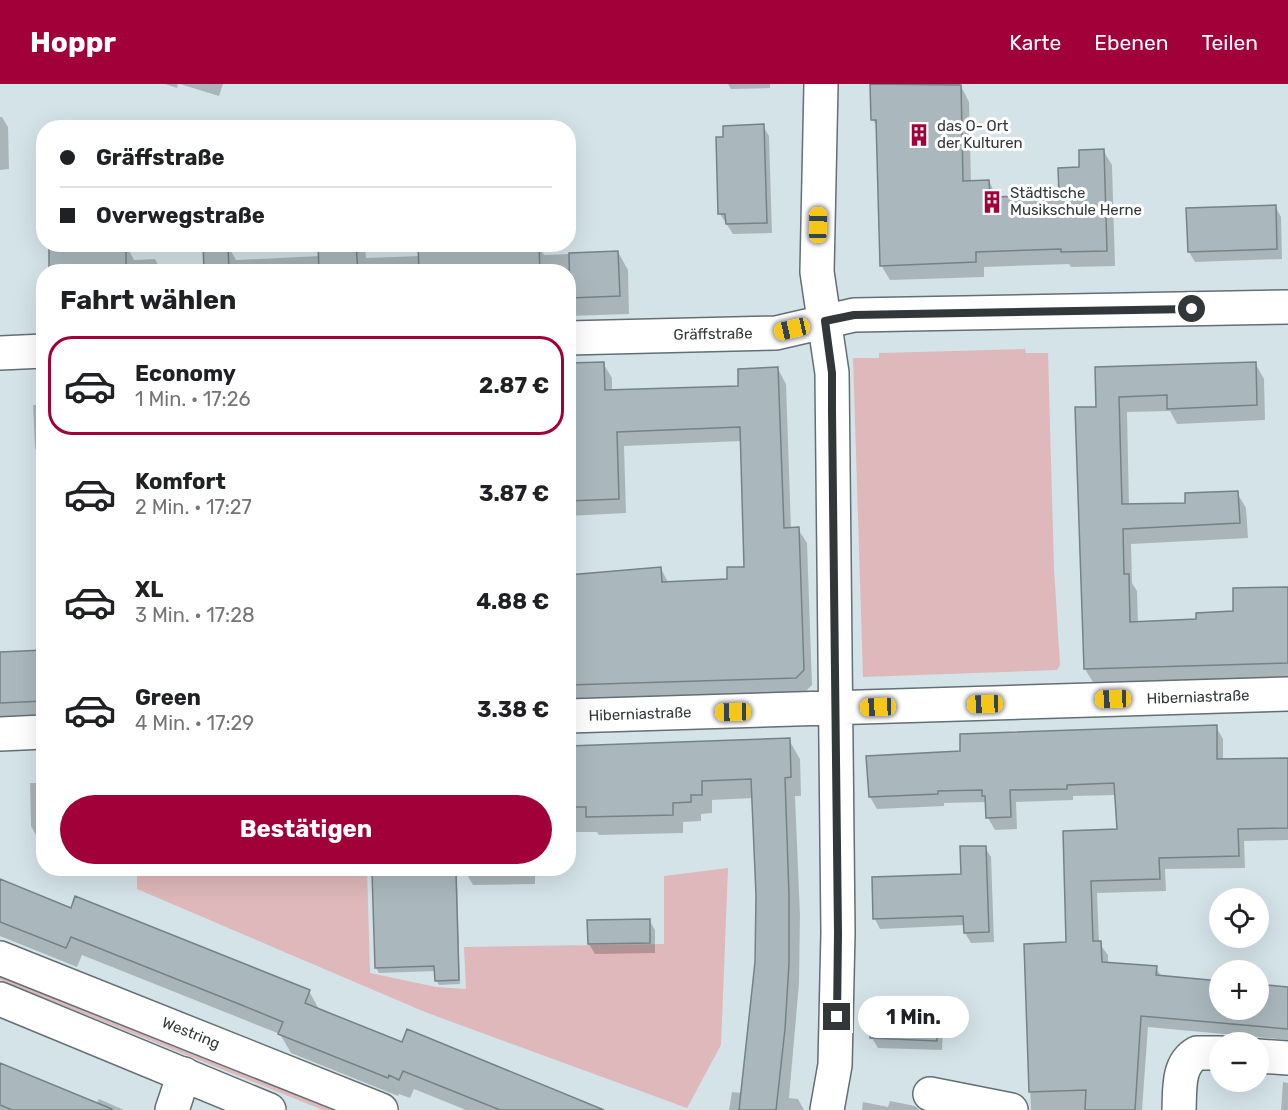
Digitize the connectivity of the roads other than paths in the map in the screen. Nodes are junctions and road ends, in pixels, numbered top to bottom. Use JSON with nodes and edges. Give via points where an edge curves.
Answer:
{"nodes":[{"id":1,"x":821,"y":84,"type":"edge"},
{"id":2,"x":1288,"y":307,"type":"edge"},
{"id":3,"x":825,"y":321,"type":"junction"},
{"id":4,"x":576,"y":338,"type":"edge"},
{"id":5,"x":36,"y":351,"type":"edge"},
{"id":6,"x":0,"y":352,"type":"edge"},
{"id":7,"x":1288,"y":694,"type":"edge"},
{"id":8,"x":835,"y":709,"type":"junction"},
{"id":9,"x":576,"y":716,"type":"edge"},
{"id":10,"x":36,"y":732,"type":"edge"},
{"id":11,"x":0,"y":734,"type":"edge"},
{"id":12,"x":0,"y":957,"type":"edge"},
{"id":13,"x":0,"y":999,"type":"edge"},
{"id":14,"x":1209,"y":1053,"type":"edge"},
{"id":15,"x":1269,"y":1057,"type":"edge"},
{"id":16,"x":1288,"y":1058,"type":"edge"},
{"id":17,"x":184,"y":1074,"type":"junction"},
{"id":18,"x":930,"y":1094,"type":"dead end"},
{"id":19,"x":172,"y":1110,"type":"edge"},
{"id":20,"x":269,"y":1110,"type":"edge"},
{"id":21,"x":381,"y":1110,"type":"edge"},
{"id":22,"x":827,"y":1110,"type":"edge"},
{"id":23,"x":1011,"y":1110,"type":"edge"},
{"id":24,"x":1179,"y":1110,"type":"edge"}],
"edges":[{"from":1,"to":3,"type":"street","via":[[818,272]]},
{"from":2,"to":3,"type":"street","name":"Gräffstraße","via":[[854,315]]},
{"from":3,"to":4,"type":"street","name":"Gräffstraße","via":[[776,333]]},
{"from":3,"to":8,"type":"street","via":[[832,373]]},
{"from":5,"to":6,"type":"street"},
{"from":7,"to":8,"type":"street","name":"Hiberniastraße"},
{"from":8,"to":9,"type":"street","name":"Hiberniastraße"},
{"from":8,"to":22,"type":"street","via":[[837,994],[835,1065]]},
{"from":10,"to":11,"type":"street"},
{"from":12,"to":21,"type":"street","name":"Westring"},
{"from":13,"to":17,"type":"street"},
{"from":14,"to":24,"type":"street","via":[[1197,1053],[1185,1063]]},
{"from":15,"to":16,"type":"street"},
{"from":17,"to":19,"type":"street"},
{"from":17,"to":20,"type":"street"},
{"from":18,"to":23,"type":"street"}]}
